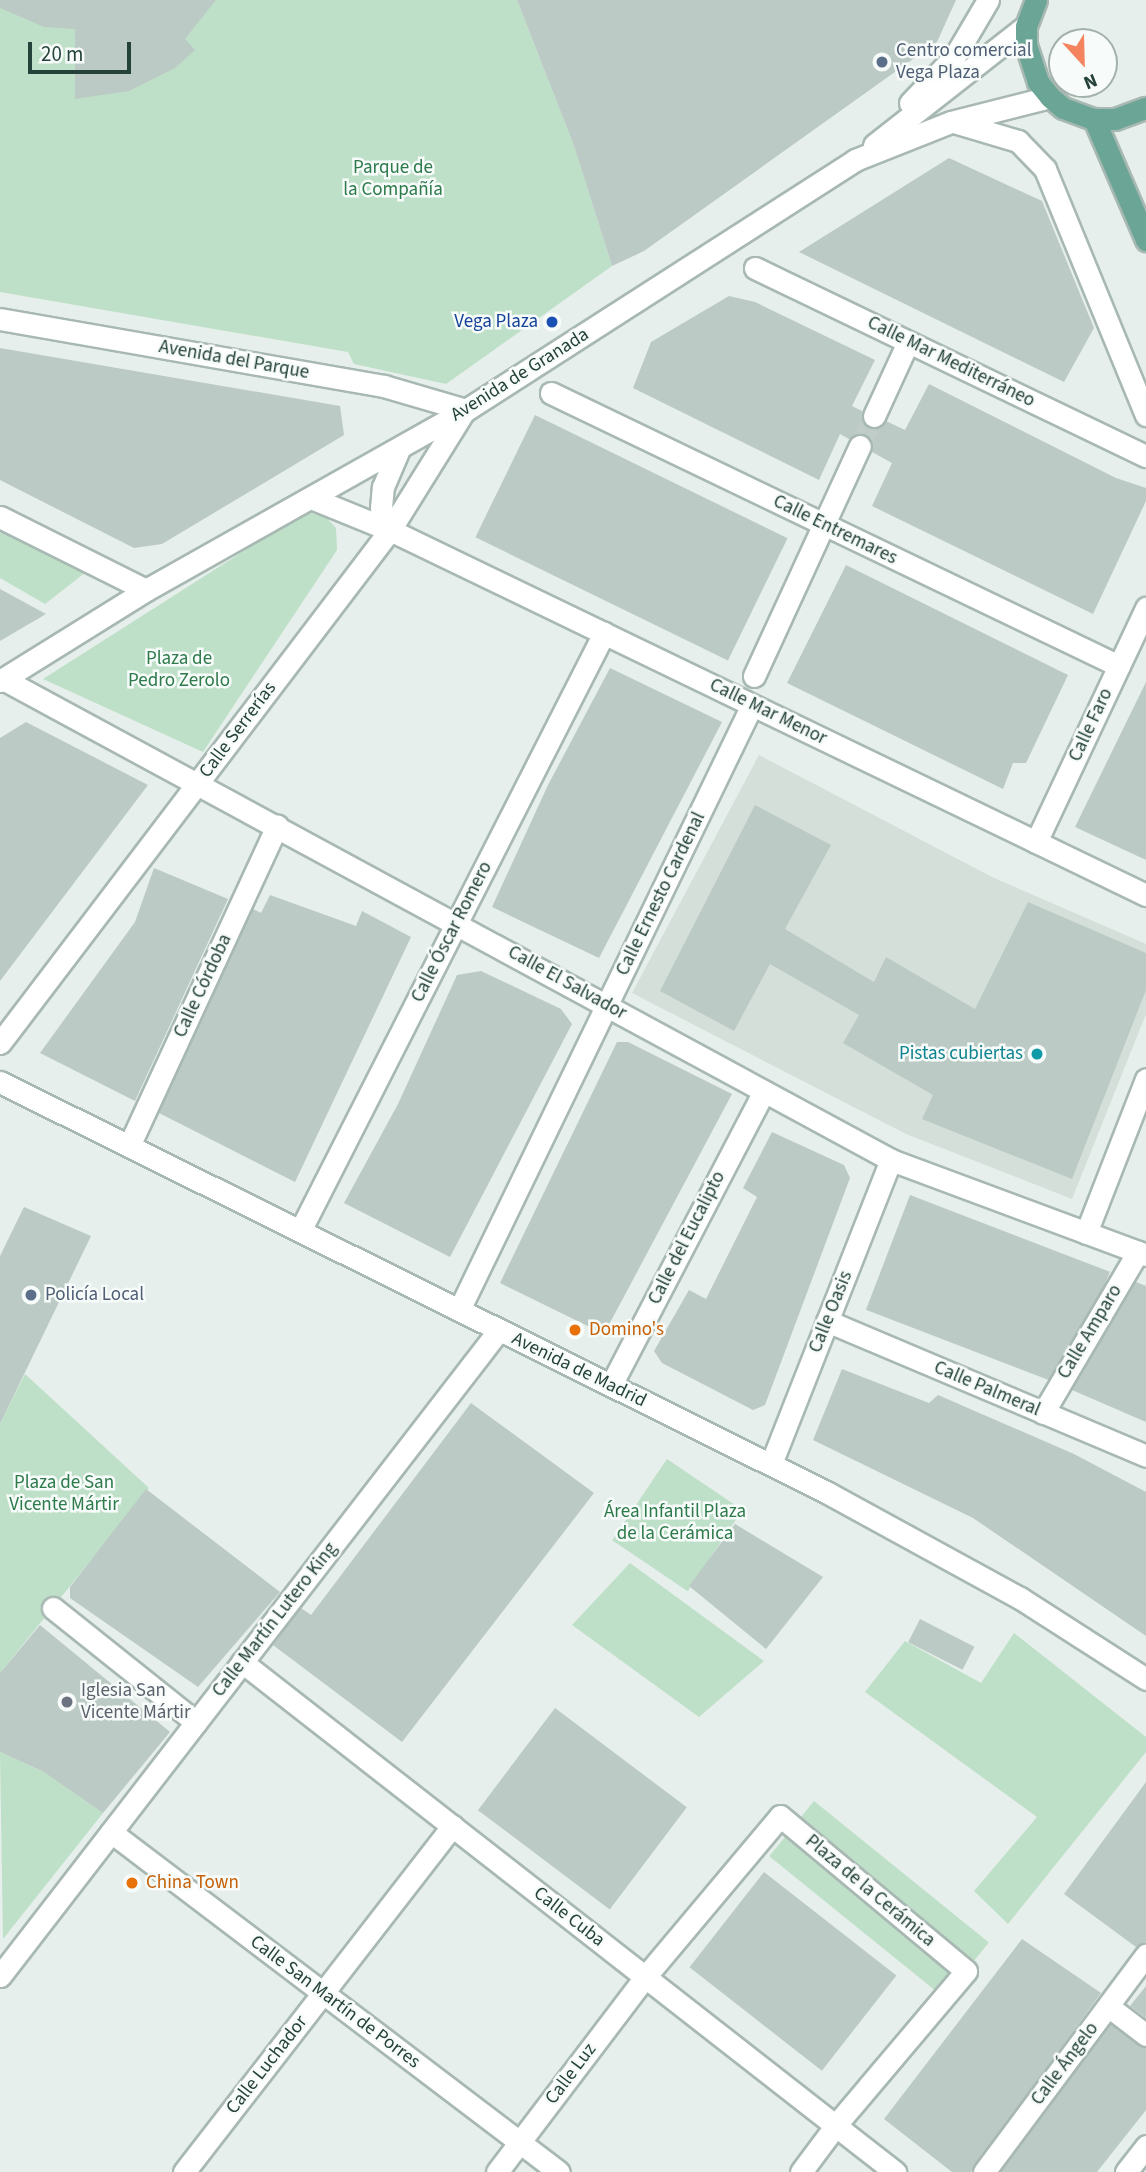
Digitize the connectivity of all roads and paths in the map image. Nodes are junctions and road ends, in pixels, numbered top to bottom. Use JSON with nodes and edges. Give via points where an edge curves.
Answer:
{"nodes":[{"id":1,"x":988,"y":0,"type":"edge"},
{"id":2,"x":1036,"y":0,"type":"edge"},
{"id":3,"x":1026,"y":26,"type":"junction"},
{"id":4,"x":1048,"y":94,"type":"edge"},
{"id":5,"x":1048,"y":98,"type":"edge"},
{"id":6,"x":1051,"y":98,"type":"edge"},
{"id":7,"x":1146,"y":108,"type":"edge"},
{"id":8,"x":1094,"y":118,"type":"junction"},
{"id":9,"x":951,"y":122,"type":"junction"},
{"id":10,"x":855,"y":160,"type":"junction"},
{"id":11,"x":1146,"y":240,"type":"edge"},
{"id":12,"x":755,"y":268,"type":"dead end"},
{"id":13,"x":0,"y":319,"type":"edge"},
{"id":14,"x":908,"y":342,"type":"junction"},
{"id":15,"x":551,"y":393,"type":"dead end"},
{"id":16,"x":466,"y":410,"type":"junction"},
{"id":17,"x":1146,"y":415,"type":"edge"},
{"id":18,"x":874,"y":416,"type":"tunnel mouth"},
{"id":19,"x":860,"y":446,"type":"tunnel mouth"},
{"id":20,"x":400,"y":447,"type":"junction"},
{"id":21,"x":1146,"y":456,"type":"edge"},
{"id":22,"x":311,"y":498,"type":"junction"},
{"id":23,"x":0,"y":517,"type":"edge"},
{"id":24,"x":824,"y":524,"type":"junction"},
{"id":25,"x":390,"y":530,"type":"junction"},
{"id":26,"x":146,"y":590,"type":"junction"},
{"id":27,"x":1146,"y":608,"type":"edge"},
{"id":28,"x":604,"y":633,"type":"junction"},
{"id":29,"x":1119,"y":666,"type":"junction"},
{"id":30,"x":754,"y":676,"type":"dead end"},
{"id":31,"x":1,"y":680,"type":"edge"},
{"id":32,"x":752,"y":705,"type":"junction"},
{"id":33,"x":199,"y":782,"type":"junction"},
{"id":34,"x":277,"y":825,"type":"junction"},
{"id":35,"x":1035,"y":842,"type":"junction"},
{"id":36,"x":1146,"y":895,"type":"edge"},
{"id":37,"x":457,"y":923,"type":"junction"},
{"id":38,"x":608,"y":1005,"type":"junction"},
{"id":39,"x":0,"y":1043,"type":"edge"},
{"id":40,"x":1146,"y":1079,"type":"edge"},
{"id":41,"x":0,"y":1082,"type":"edge"},
{"id":42,"x":764,"y":1091,"type":"junction"},
{"id":43,"x":130,"y":1146,"type":"junction"},
{"id":44,"x":891,"y":1160,"type":"junction"},
{"id":45,"x":300,"y":1231,"type":"junction"},
{"id":46,"x":1086,"y":1233,"type":"junction"},
{"id":47,"x":1142,"y":1254,"type":"edge"},
{"id":48,"x":459,"y":1310,"type":"junction"},
{"id":49,"x":827,"y":1321,"type":"junction"},
{"id":50,"x":499,"y":1330,"type":"junction"},
{"id":51,"x":611,"y":1385,"type":"junction"},
{"id":52,"x":1043,"y":1413,"type":"junction"},
{"id":53,"x":1146,"y":1456,"type":"edge"},
{"id":54,"x":771,"y":1464,"type":"junction"},
{"id":55,"x":53,"y":1608,"type":"dead end"},
{"id":56,"x":242,"y":1662,"type":"junction"},
{"id":57,"x":1146,"y":1679,"type":"edge"},
{"id":58,"x":196,"y":1721,"type":"junction"},
{"id":59,"x":452,"y":1826,"type":"junction"},
{"id":60,"x":111,"y":1832,"type":"junction"},
{"id":61,"x":1146,"y":1955,"type":"edge"},
{"id":62,"x":0,"y":1976,"type":"edge"},
{"id":63,"x":645,"y":1977,"type":"junction"},
{"id":64,"x":323,"y":1993,"type":"junction"},
{"id":65,"x":1108,"y":2006,"type":"junction"},
{"id":66,"x":1146,"y":2035,"type":"edge"},
{"id":67,"x":836,"y":2126,"type":"junction"},
{"id":68,"x":520,"y":2142,"type":"junction"},
{"id":69,"x":1146,"y":2146,"type":"edge"},
{"id":70,"x":184,"y":2172,"type":"edge"},
{"id":71,"x":497,"y":2172,"type":"edge"},
{"id":72,"x":559,"y":2172,"type":"edge"},
{"id":73,"x":800,"y":2172,"type":"edge"},
{"id":74,"x":895,"y":2172,"type":"edge"},
{"id":75,"x":984,"y":2172,"type":"edge"},
{"id":76,"x":1126,"y":2172,"type":"edge"}],
"edges":[{"from":1,"to":10,"type":"street","via":[[955,56]]},
{"from":2,"to":3,"type":"main road"},
{"from":3,"to":4,"type":"main road","via":[[1029,64]]},
{"from":3,"to":10,"type":"street"},
{"from":5,"to":9,"type":"street","name":"Avenida de Granada"},
{"from":6,"to":8,"type":"main road","via":[[1063,108]]},
{"from":7,"to":8,"type":"main road","via":[[1115,119]]},
{"from":8,"to":11,"type":"main road"},
{"from":9,"to":10,"type":"street","name":"Avenida de Granada"},
{"from":9,"to":17,"type":"street","via":[[1018,141],[1045,169]]},
{"from":10,"to":16,"type":"street","name":"Avenida de Granada"},
{"from":12,"to":14,"type":"street","name":"Calle Mar Mediterráneo"},
{"from":13,"to":16,"type":"street","name":"Avenida del Parque","via":[[384,386]]},
{"from":14,"to":18,"type":"street"},
{"from":14,"to":21,"type":"street","name":"Calle Mar Mediterráneo"},
{"from":15,"to":24,"type":"street","name":"Calle Entremares"},
{"from":16,"to":20,"type":"street","name":"Avenida de Granada"},
{"from":16,"to":25,"type":"street","name":"Calle Serrerías"},
{"from":19,"to":24,"type":"street"},
{"from":20,"to":22,"type":"street","name":"Avenida de Granada"},
{"from":20,"to":25,"type":"street","via":[[383,487],[381,508]]},
{"from":22,"to":25,"type":"street","name":"Calle Mar Menor"},
{"from":22,"to":26,"type":"street","name":"Avenida de Granada"},
{"from":23,"to":26,"type":"street"},
{"from":24,"to":29,"type":"street","name":"Calle Entremares"},
{"from":24,"to":30,"type":"street"},
{"from":25,"to":28,"type":"street","name":"Calle Mar Menor"},
{"from":25,"to":33,"type":"street","name":"Calle Serrerías"},
{"from":26,"to":31,"type":"street","name":"Avenida de Granada"},
{"from":27,"to":29,"type":"street","name":"Calle Faro"},
{"from":28,"to":32,"type":"street","name":"Calle Mar Menor"},
{"from":28,"to":37,"type":"street","name":"Calle Óscar Romero"},
{"from":29,"to":35,"type":"street","name":"Calle Faro"},
{"from":31,"to":33,"type":"street","name":"Calle El Salvador"},
{"from":32,"to":35,"type":"street","name":"Calle Mar Menor"},
{"from":32,"to":38,"type":"street","name":"Calle Ernesto Cardenal"},
{"from":33,"to":34,"type":"street","name":"Calle El Salvador"},
{"from":33,"to":39,"type":"street","name":"Calle Serrerías"},
{"from":34,"to":37,"type":"street","name":"Calle El Salvador"},
{"from":34,"to":43,"type":"street","name":"Calle Córdoba"},
{"from":35,"to":36,"type":"street","name":"Calle Mar Menor"},
{"from":37,"to":38,"type":"street","name":"Calle El Salvador"},
{"from":37,"to":45,"type":"street","name":"Calle Óscar Romero"},
{"from":38,"to":42,"type":"street","name":"Calle El Salvador"},
{"from":38,"to":48,"type":"street","name":"Calle Ernesto Cardenal"},
{"from":40,"to":46,"type":"street"},
{"from":41,"to":43,"type":"street","name":"Avenida de Madrid"},
{"from":42,"to":44,"type":"street","name":"Calle El Salvador"},
{"from":42,"to":51,"type":"street","name":"Calle del Eucalipto"},
{"from":43,"to":45,"type":"street","name":"Avenida de Madrid"},
{"from":44,"to":46,"type":"street","name":"Calle El Salvador"},
{"from":44,"to":49,"type":"street","name":"Calle Oasis"},
{"from":45,"to":48,"type":"street","name":"Avenida de Madrid"},
{"from":46,"to":47,"type":"street","name":"Calle El Salvador"},
{"from":47,"to":52,"type":"street","name":"Calle Amparo"},
{"from":48,"to":50,"type":"street","name":"Avenida de Madrid"},
{"from":49,"to":52,"type":"street","name":"Calle Palmeral"},
{"from":49,"to":54,"type":"street","name":"Calle Oasis"},
{"from":50,"to":51,"type":"street","name":"Avenida de Madrid"},
{"from":50,"to":56,"type":"street","name":"Calle Martín Lutero King"},
{"from":51,"to":54,"type":"street","name":"Avenida de Madrid"},
{"from":52,"to":53,"type":"street","name":"Calle Palmeral"},
{"from":54,"to":57,"type":"street","name":"Avenida de Madrid","via":[[1020,1598]]},
{"from":55,"to":58,"type":"street"},
{"from":56,"to":58,"type":"street","name":"Calle Martín Lutero King"},
{"from":56,"to":59,"type":"street","name":"Calle Cuba"},
{"from":58,"to":60,"type":"street","name":"Calle Martín Lutero King"},
{"from":59,"to":63,"type":"street","name":"Calle Cuba"},
{"from":59,"to":64,"type":"street","name":"Calle Luchador"},
{"from":60,"to":62,"type":"street","name":"Calle Martín Lutero King"},
{"from":60,"to":64,"type":"street","name":"Calle San Martín de Porres"},
{"from":61,"to":65,"type":"street","name":"Calle Ángelo"},
{"from":63,"to":67,"type":"street","name":"Calle Cuba"},
{"from":63,"to":67,"type":"street","name":"Plaza de la Cerámica","via":[[780,1816],[966,1971]]},
{"from":63,"to":68,"type":"street","name":"Calle Luz"},
{"from":64,"to":68,"type":"street","name":"Calle San Martín de Porres"},
{"from":64,"to":70,"type":"street","name":"Calle Luchador"},
{"from":65,"to":66,"type":"street"},
{"from":65,"to":75,"type":"street","name":"Calle Ángelo"},
{"from":67,"to":73,"type":"street"},
{"from":67,"to":74,"type":"street","name":"Calle Cuba"},
{"from":68,"to":71,"type":"street","name":"Calle Luz"},
{"from":68,"to":72,"type":"street","name":"Calle San Martín de Porres"},
{"from":69,"to":76,"type":"street"}]}
